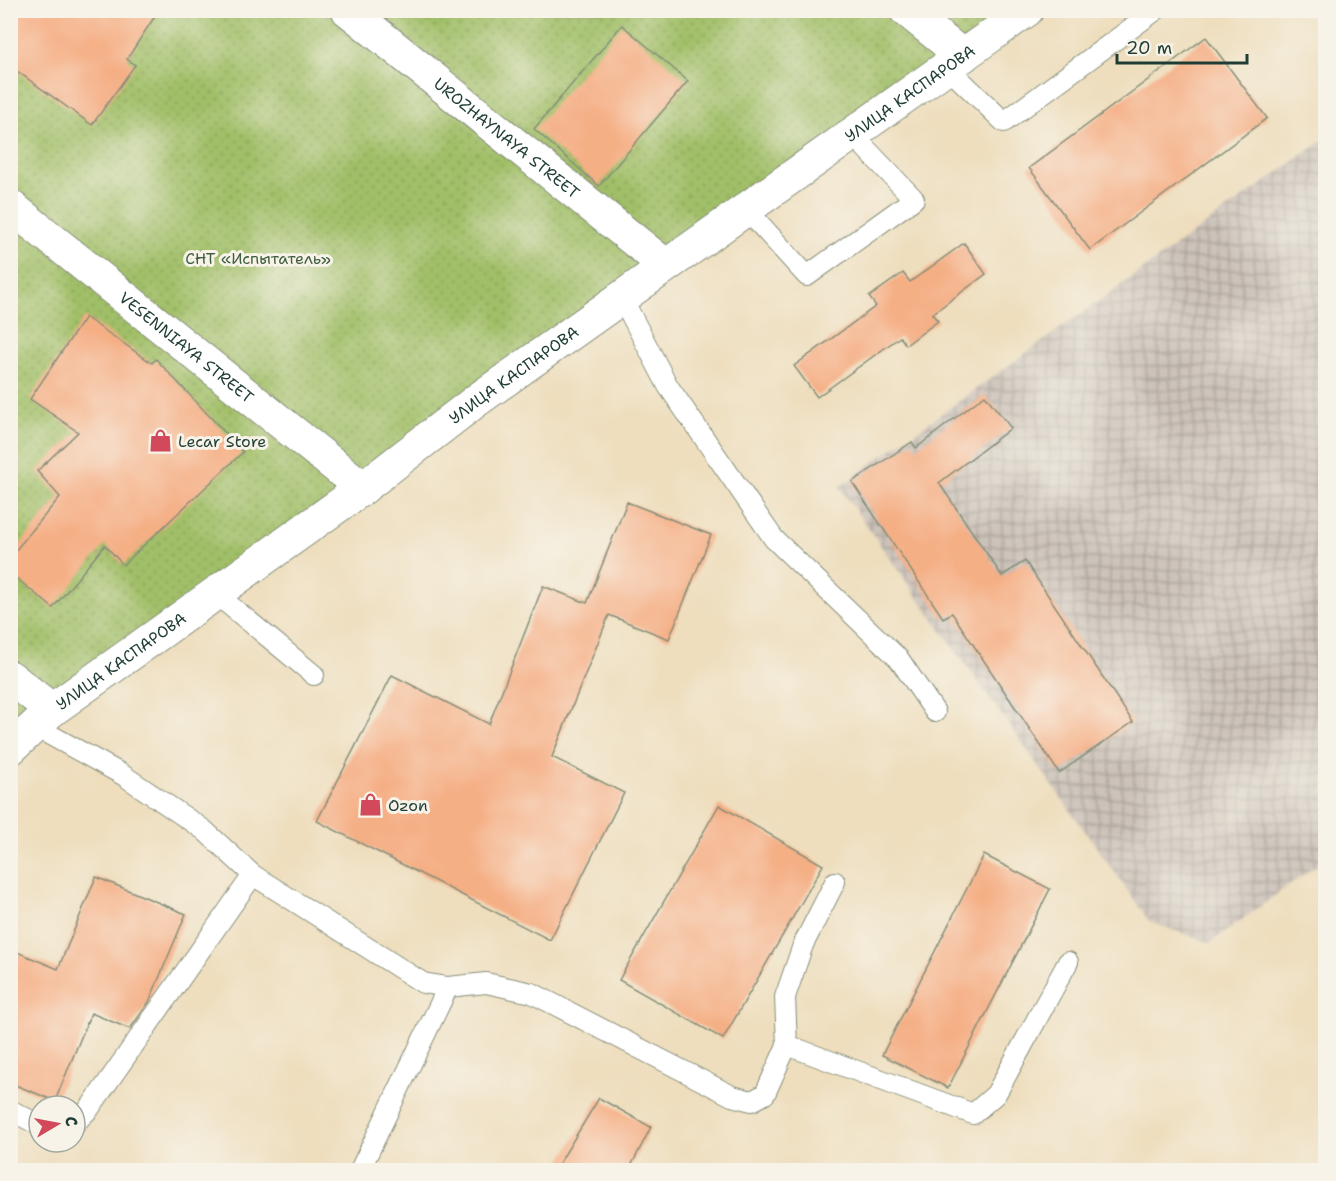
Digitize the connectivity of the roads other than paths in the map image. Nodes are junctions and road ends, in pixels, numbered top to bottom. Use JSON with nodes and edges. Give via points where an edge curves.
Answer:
{"nodes":[{"id":1,"x":348,"y":10,"type":"edge"},
{"id":2,"x":906,"y":10,"type":"edge"},
{"id":3,"x":1027,"y":10,"type":"edge"},
{"id":4,"x":1156,"y":10,"type":"edge"},
{"id":5,"x":955,"y":62,"type":"junction"},
{"id":6,"x":852,"y":134,"type":"junction"},
{"id":7,"x":10,"y":207,"type":"edge"},
{"id":8,"x":746,"y":209,"type":"junction"},
{"id":9,"x":665,"y":265,"type":"junction"},
{"id":10,"x":622,"y":298,"type":"junction"},
{"id":11,"x":363,"y":488,"type":"junction"},
{"id":12,"x":216,"y":594,"type":"junction"},
{"id":13,"x":314,"y":675,"type":"dead end"},
{"id":14,"x":10,"y":677,"type":"edge"},
{"id":15,"x":935,"y":712,"type":"dead end"},
{"id":16,"x":43,"y":718,"type":"junction"},
{"id":17,"x":10,"y":749,"type":"edge"},
{"id":18,"x":253,"y":875,"type":"junction"},
{"id":19,"x":835,"y":882,"type":"dead end"},
{"id":20,"x":1068,"y":962,"type":"dead end"},
{"id":21,"x":448,"y":987,"type":"junction"},
{"id":22,"x":787,"y":1045,"type":"junction"},
{"id":23,"x":10,"y":1110,"type":"edge"},
{"id":24,"x":87,"y":1112,"type":"edge"},
{"id":25,"x":27,"y":1119,"type":"edge"},
{"id":26,"x":360,"y":1170,"type":"edge"}],
"edges":[{"from":1,"to":9,"type":"main road","name":"UROZHAYNAYA STREET"},
{"from":2,"to":5,"type":"main road"},
{"from":3,"to":5,"type":"main road","name":"УЛИЦА КАСПАРОВА"},
{"from":4,"to":5,"type":"lane","via":[[1004,122]]},
{"from":5,"to":6,"type":"main road","name":"УЛИЦА КАСПАРОВА"},
{"from":6,"to":8,"type":"main road","name":"УЛИЦА КАСПАРОВА"},
{"from":6,"to":8,"type":"lane","via":[[914,199],[807,276]]},
{"from":7,"to":11,"type":"main road","name":"VESENNIAYA STREET"},
{"from":8,"to":9,"type":"main road","name":"УЛИЦА КАСПАРОВА"},
{"from":9,"to":10,"type":"main road","name":"УЛИЦА КАСПАРОВА"},
{"from":10,"to":11,"type":"main road","name":"УЛИЦА КАСПАРОВА","via":[[477,400]]},
{"from":10,"to":15,"type":"lane","via":[[668,386],[774,539],[899,659]]},
{"from":11,"to":12,"type":"main road","name":"УЛИЦА КАСПАРОВА"},
{"from":12,"to":13,"type":"lane"},
{"from":12,"to":16,"type":"main road","name":"УЛИЦА КАСПАРОВА"},
{"from":14,"to":16,"type":"main road"},
{"from":16,"to":17,"type":"main road","name":"УЛИЦА КАСПАРОВА"},
{"from":16,"to":18,"type":"lane","via":[[204,830]]},
{"from":18,"to":21,"type":"lane","via":[[423,983]]},
{"from":18,"to":24,"type":"lane"},
{"from":19,"to":22,"type":"lane","via":[[803,945],[785,997]]},
{"from":20,"to":22,"type":"lane","via":[[996,1094],[973,1114]]},
{"from":21,"to":22,"type":"lane","via":[[486,983],[532,993],[732,1096],[752,1101],[765,1094]]},
{"from":21,"to":26,"type":"lane"},
{"from":23,"to":25,"type":"lane"}]}
